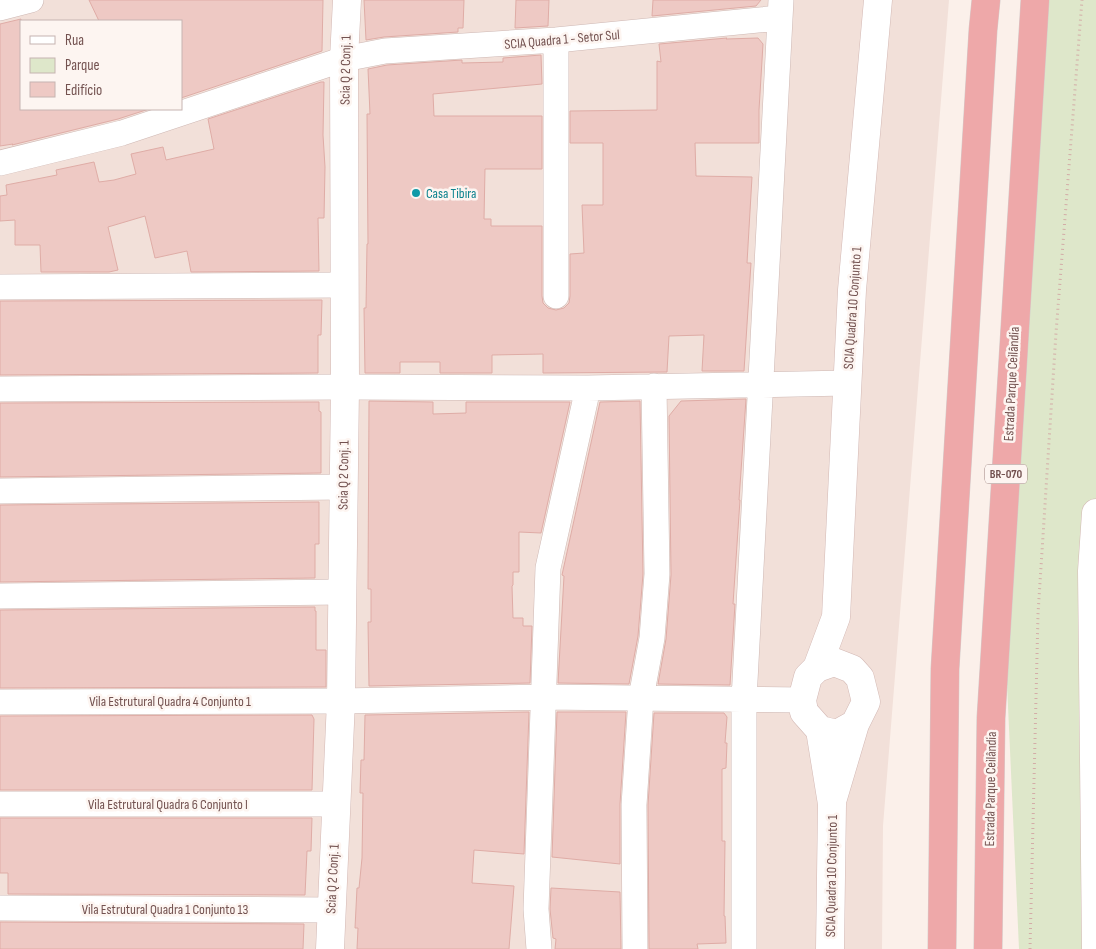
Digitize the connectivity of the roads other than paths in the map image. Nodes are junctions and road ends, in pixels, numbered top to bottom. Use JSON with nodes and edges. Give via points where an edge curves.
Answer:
{"nodes":[{"id":1,"x":30,"y":0,"type":"edge"},
{"id":2,"x":347,"y":0,"type":"edge"},
{"id":3,"x":878,"y":0,"type":"edge"},
{"id":4,"x":986,"y":0,"type":"edge"},
{"id":5,"x":1035,"y":0,"type":"edge"},
{"id":6,"x":0,"y":8,"type":"edge"},
{"id":7,"x":780,"y":9,"type":"edge"},
{"id":8,"x":556,"y":40,"type":"junction"},
{"id":9,"x":344,"y":59,"type":"junction"},
{"id":10,"x":0,"y":163,"type":"edge"},
{"id":11,"x":344,"y":285,"type":"junction"},
{"id":12,"x":0,"y":287,"type":"edge"},
{"id":13,"x":556,"y":296,"type":"dead end"},
{"id":14,"x":848,"y":383,"type":"junction"},
{"id":15,"x":761,"y":384,"type":"junction"},
{"id":16,"x":654,"y":386,"type":"junction"},
{"id":17,"x":345,"y":387,"type":"junction"},
{"id":18,"x":588,"y":388,"type":"junction"},
{"id":19,"x":0,"y":390,"type":"edge"},
{"id":20,"x":343,"y":487,"type":"junction"},
{"id":21,"x":0,"y":491,"type":"edge"},
{"id":22,"x":1096,"y":513,"type":"edge"},
{"id":23,"x":342,"y":592,"type":"junction"},
{"id":24,"x":0,"y":596,"type":"edge"},
{"id":25,"x":836,"y":618,"type":"junction"},
{"id":26,"x":817,"y":668,"type":"junction"},
{"id":27,"x":852,"y":668,"type":"junction"},
{"id":28,"x":544,"y":696,"type":"junction"},
{"id":29,"x":641,"y":698,"type":"junction"},
{"id":30,"x":744,"y":700,"type":"junction"},
{"id":31,"x":802,"y":700,"type":"junction"},
{"id":32,"x":341,"y":701,"type":"junction"},
{"id":33,"x":0,"y":702,"type":"edge"},
{"id":34,"x":855,"y":724,"type":"junction"},
{"id":35,"x":820,"y":730,"type":"junction"},
{"id":36,"x":0,"y":804,"type":"edge"},
{"id":37,"x":336,"y":804,"type":"junction"},
{"id":38,"x":832,"y":804,"type":"junction"},
{"id":39,"x":0,"y":908,"type":"edge"},
{"id":40,"x":331,"y":910,"type":"junction"},
{"id":41,"x":330,"y":949,"type":"edge"},
{"id":42,"x":539,"y":949,"type":"edge"},
{"id":43,"x":635,"y":949,"type":"edge"},
{"id":44,"x":744,"y":949,"type":"edge"},
{"id":45,"x":830,"y":949,"type":"edge"},
{"id":46,"x":942,"y":949,"type":"edge"},
{"id":47,"x":988,"y":949,"type":"edge"},
{"id":48,"x":1096,"y":949,"type":"edge"}],
"edges":[{"from":1,"to":6,"type":"street"},
{"from":2,"to":9,"type":"street","name":"Scia Q 2 Conj. 1"},
{"from":3,"to":14,"type":"street","name":"SCIA Quadra 10 Conjunto 1","via":[[852,290]]},
{"from":4,"to":46,"type":"highway","via":[[945,668]]},
{"from":5,"to":47,"type":"highway","name":"Estrada Parque Ceilândia","number":"BR-070","via":[[991,718]]},
{"from":7,"to":8,"type":"street","name":"SCIA Quadra 1 - Setor Sul"},
{"from":7,"to":15,"type":"street"},
{"from":8,"to":9,"type":"street","name":"SCIA Quadra 1 - Setor Sul","via":[[385,51]]},
{"from":8,"to":13,"type":"street"},
{"from":9,"to":10,"type":"street","name":"SCIA Quadra 1 - Setor Sul","via":[[122,133]]},
{"from":9,"to":11,"type":"street","name":"Scia Q 2 Conj. 1"},
{"from":11,"to":12,"type":"street"},
{"from":11,"to":17,"type":"street","name":"Scia Q 2 Conj. 1"},
{"from":14,"to":15,"type":"street"},
{"from":14,"to":25,"type":"street","name":"SCIA Quadra 10 Conjunto 1"},
{"from":15,"to":16,"type":"street"},
{"from":15,"to":30,"type":"street"},
{"from":16,"to":18,"type":"street"},
{"from":16,"to":29,"type":"street","via":[[657,574],[652,638]]},
{"from":17,"to":18,"type":"street"},
{"from":17,"to":19,"type":"street"},
{"from":17,"to":20,"type":"street","name":"Scia Q 2 Conj. 1"},
{"from":18,"to":28,"type":"street","via":[[548,568]]},
{"from":20,"to":21,"type":"street"},
{"from":20,"to":23,"type":"street","name":"Scia Q 2 Conj. 1"},
{"from":22,"to":48,"type":"street","via":[[1092,571]]},
{"from":23,"to":24,"type":"street"},
{"from":23,"to":32,"type":"street","name":"Scia Q 2 Conj. 1"},
{"from":25,"to":26,"type":"street","name":"SCIA Quadra 10 Conjunto 1"},
{"from":25,"to":27,"type":"street","name":"SCIA Quadra 10 Conjunto 1"},
{"from":26,"to":27,"type":"street","via":[[834,662]]},
{"from":26,"to":31,"type":"street","via":[[808,677]]},
{"from":27,"to":34,"type":"street","via":[[860,678],[866,702]]},
{"from":28,"to":29,"type":"street","name":"Vila Estrutural Quadra 4 Conjunto 1"},
{"from":28,"to":32,"type":"street","name":"Vila Estrutural Quadra 4 Conjunto 1"},
{"from":28,"to":42,"type":"street","via":[[536,910]]},
{"from":29,"to":30,"type":"street","name":"Vila Estrutural Quadra 4 Conjunto 1"},
{"from":29,"to":43,"type":"street","via":[[634,805]]},
{"from":30,"to":31,"type":"street","name":"Vila Estrutural Quadra 4 Conjunto 1"},
{"from":30,"to":44,"type":"street"},
{"from":31,"to":35,"type":"street","via":[[804,712]]},
{"from":32,"to":33,"type":"street","name":"Vila Estrutural Quadra 4 Conjunto 1"},
{"from":32,"to":37,"type":"street","name":"Scia Q 2 Conj. 1"},
{"from":34,"to":35,"type":"street","via":[[837,734]]},
{"from":34,"to":38,"type":"street","name":"SCIA Quadra 10 Conjunto 1"},
{"from":35,"to":38,"type":"street","name":"SCIA Quadra 10 Conjunto 1"},
{"from":36,"to":37,"type":"street","name":"Vila Estrutural Quadra 6 Conjunto I"},
{"from":37,"to":40,"type":"street","name":"Scia Q 2 Conj. 1"},
{"from":38,"to":45,"type":"street","name":"SCIA Quadra 10 Conjunto 1"},
{"from":39,"to":40,"type":"street","name":"Vila Estrutural Quadra 1 Conjunto 13"},
{"from":40,"to":41,"type":"street","name":"Scia Q 2 Conj. 1"}]}
